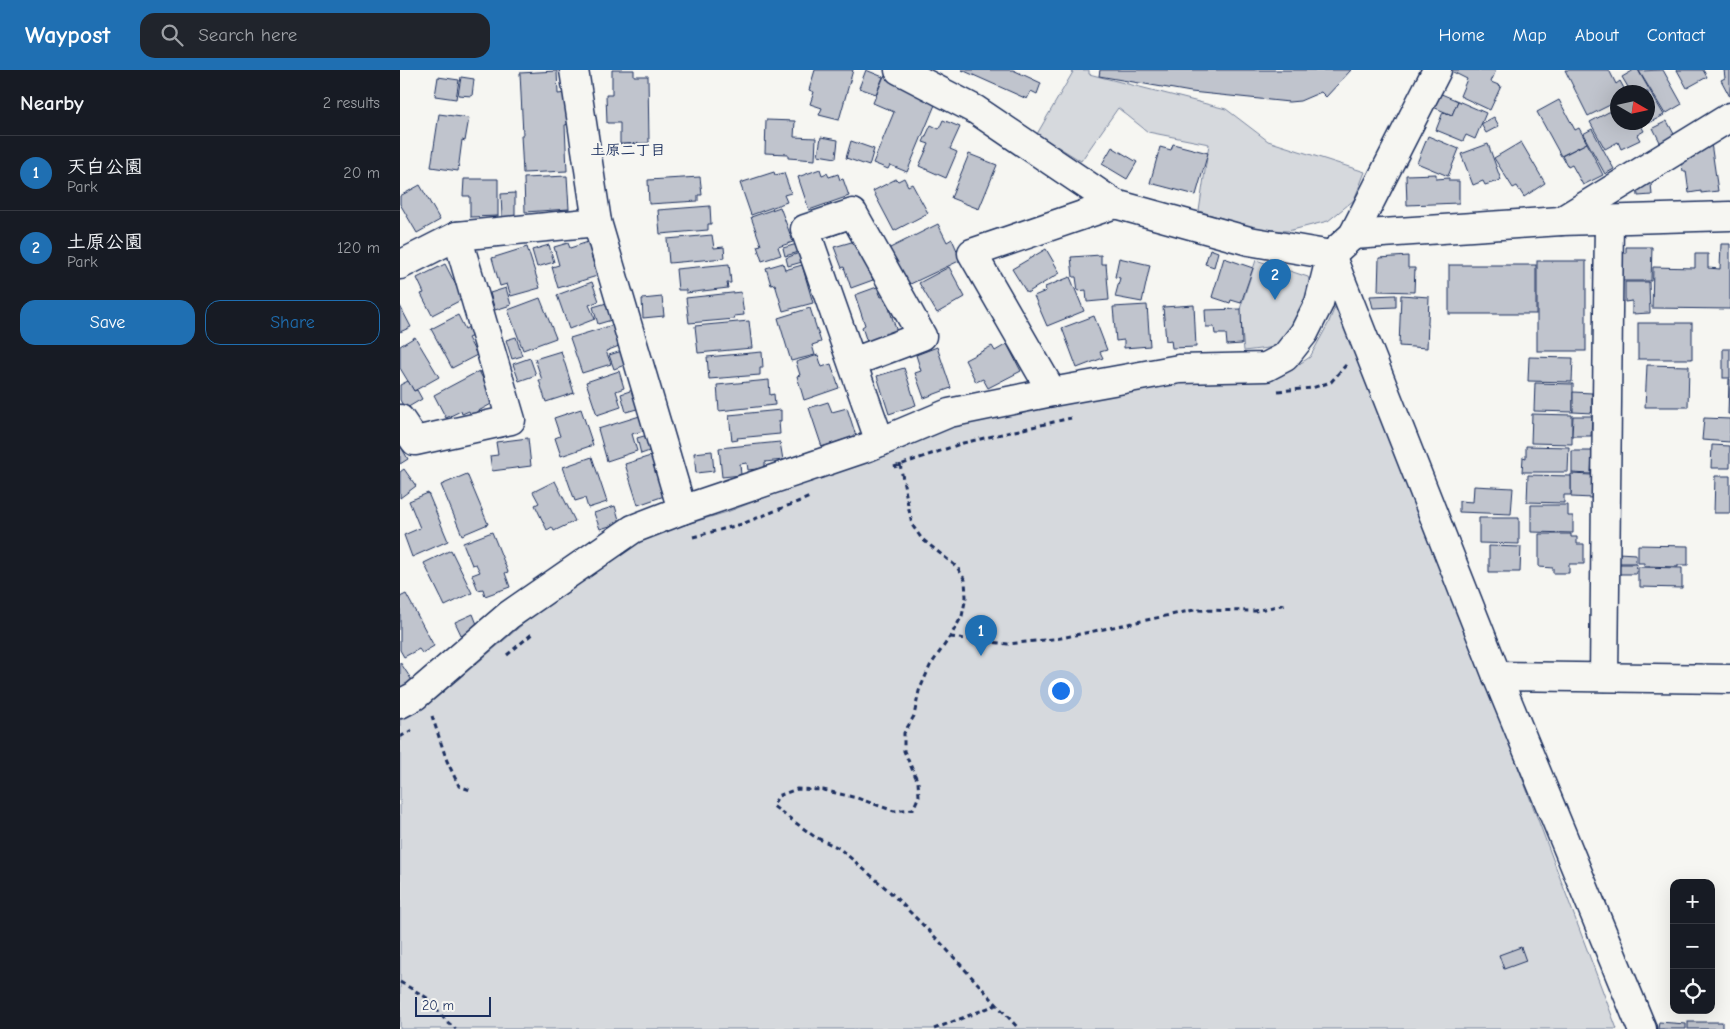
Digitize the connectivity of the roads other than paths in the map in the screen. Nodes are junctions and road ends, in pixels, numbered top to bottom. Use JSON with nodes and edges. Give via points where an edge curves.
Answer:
{"nodes":[{"id":1,"x":574,"y":70,"type":"edge"},
{"id":2,"x":899,"y":70,"type":"edge"},
{"id":3,"x":1437,"y":70,"type":"edge"},
{"id":4,"x":1730,"y":117,"type":"edge"},
{"id":5,"x":1115,"y":204,"type":"junction"},
{"id":6,"x":1730,"y":216,"type":"edge"},
{"id":7,"x":1609,"y":220,"type":"junction"},
{"id":8,"x":1560,"y":221,"type":"junction"},
{"id":9,"x":597,"y":222,"type":"junction"},
{"id":10,"x":1353,"y":235,"type":"junction"},
{"id":11,"x":457,"y":236,"type":"junction"},
{"id":12,"x":1331,"y":255,"type":"junction"},
{"id":13,"x":400,"y":265,"type":"edge"},
{"id":14,"x":853,"y":362,"type":"junction"},
{"id":15,"x":1052,"y":392,"type":"junction"},
{"id":16,"x":400,"y":419,"type":"edge"},
{"id":17,"x":887,"y":439,"type":"junction"},
{"id":18,"x":682,"y":510,"type":"junction"},
{"id":19,"x":1497,"y":676,"type":"junction"},
{"id":20,"x":1604,"y":677,"type":"junction"},
{"id":21,"x":1730,"y":679,"type":"edge"},
{"id":22,"x":407,"y":700,"type":"edge"},
{"id":23,"x":1642,"y":1029,"type":"edge"}],
"edges":[{"from":1,"to":9,"type":"street"},
{"from":2,"to":5,"type":"street","via":[[976,110]]},
{"from":3,"to":10,"type":"street"},
{"from":4,"to":8,"type":"street"},
{"from":5,"to":12,"type":"street","via":[[1249,241]]},
{"from":5,"to":15,"type":"street","via":[[972,253]]},
{"from":6,"to":7,"type":"street"},
{"from":7,"to":8,"type":"street"},
{"from":7,"to":20,"type":"street"},
{"from":8,"to":10,"type":"street"},
{"from":9,"to":11,"type":"street"},
{"from":9,"to":18,"type":"street"},
{"from":10,"to":12,"type":"street"},
{"from":11,"to":13,"type":"street"},
{"from":11,"to":16,"type":"street","via":[[511,420],[415,441]]},
{"from":12,"to":15,"type":"street","via":[[1319,303],[1304,334],[1285,357],[1266,367],[1179,369]]},
{"from":12,"to":19,"type":"street"},
{"from":14,"to":14,"type":"street","via":[[805,229],[853,213],[922,336]]},
{"from":14,"to":17,"type":"street"},
{"from":15,"to":17,"type":"street","via":[[949,413]]},
{"from":17,"to":18,"type":"street"},
{"from":18,"to":22,"type":"street","via":[[634,529],[509,615]]},
{"from":19,"to":20,"type":"street"},
{"from":19,"to":23,"type":"street"},
{"from":20,"to":21,"type":"street"}]}
